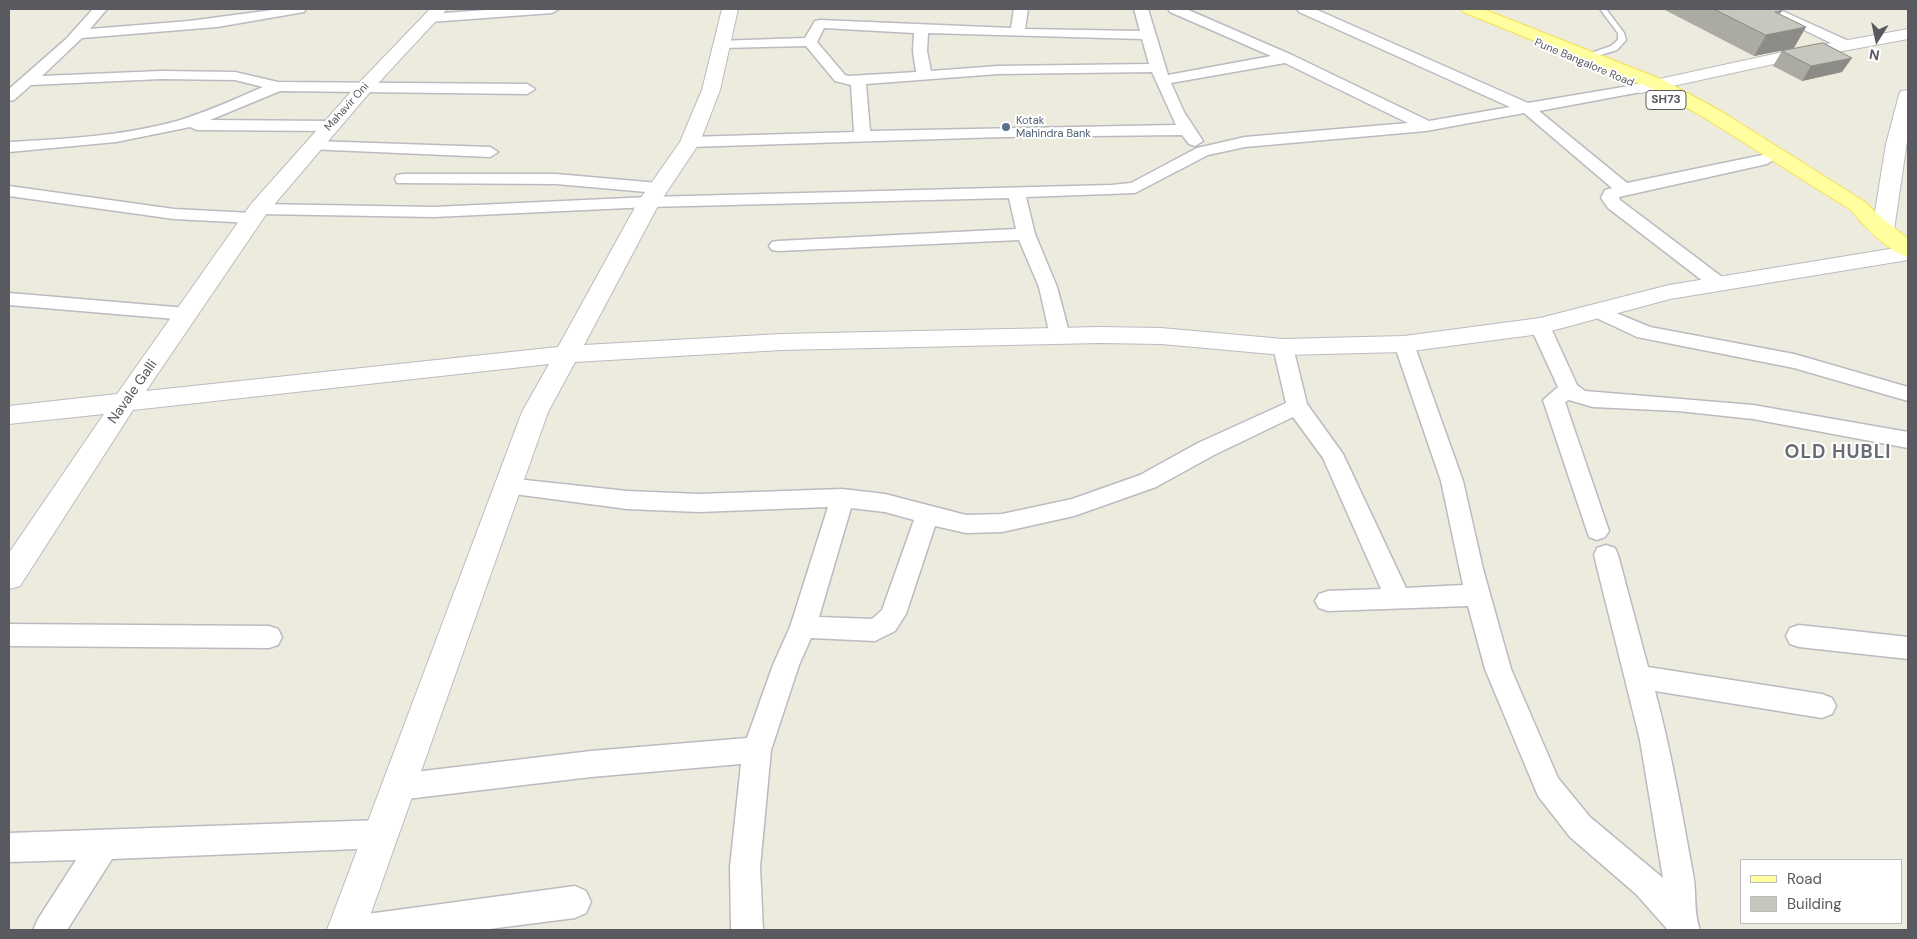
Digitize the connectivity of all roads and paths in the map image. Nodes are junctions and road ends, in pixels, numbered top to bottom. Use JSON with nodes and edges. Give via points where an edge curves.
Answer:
{"nodes":[{"id":1,"x":101,"y":9,"type":"edge"},
{"id":2,"x":299,"y":9,"type":"edge"},
{"id":3,"x":552,"y":9,"type":"edge"},
{"id":4,"x":730,"y":9,"type":"edge"},
{"id":5,"x":836,"y":9,"type":"edge"},
{"id":6,"x":1021,"y":9,"type":"edge"},
{"id":7,"x":1140,"y":9,"type":"edge"},
{"id":8,"x":1175,"y":9,"type":"edge"},
{"id":9,"x":1304,"y":9,"type":"edge"},
{"id":10,"x":1447,"y":9,"type":"edge"},
{"id":11,"x":1469,"y":9,"type":"edge"},
{"id":12,"x":1603,"y":9,"type":"edge"},
{"id":13,"x":1768,"y":9,"type":"edge"},
{"id":14,"x":435,"y":13,"type":"edge"},
{"id":15,"x":820,"y":24,"type":"junction"},
{"id":16,"x":920,"y":28,"type":"junction"},
{"id":17,"x":1017,"y":32,"type":"junction"},
{"id":18,"x":78,"y":34,"type":"junction"},
{"id":19,"x":1908,"y":34,"type":"edge"},
{"id":20,"x":1147,"y":35,"type":"junction"},
{"id":21,"x":1889,"y":37,"type":"junction"},
{"id":22,"x":810,"y":42,"type":"junction"},
{"id":23,"x":722,"y":44,"type":"junction"},
{"id":24,"x":1846,"y":45,"type":"junction"},
{"id":25,"x":1908,"y":50,"type":"edge"},
{"id":26,"x":1591,"y":56,"type":"junction"},
{"id":27,"x":1287,"y":58,"type":"junction"},
{"id":28,"x":924,"y":74,"type":"junction"},
{"id":29,"x":1160,"y":74,"type":"junction"},
{"id":30,"x":858,"y":82,"type":"junction"},
{"id":31,"x":278,"y":86,"type":"junction"},
{"id":32,"x":1649,"y":86,"type":"junction"},
{"id":33,"x":364,"y":88,"type":"junction"},
{"id":34,"x":527,"y":89,"type":"dead end"},
{"id":35,"x":15,"y":90,"type":"edge"},
{"id":36,"x":1907,"y":106,"type":"edge"},
{"id":37,"x":1528,"y":108,"type":"junction"},
{"id":38,"x":180,"y":125,"type":"junction"},
{"id":39,"x":331,"y":126,"type":"junction"},
{"id":40,"x":1426,"y":126,"type":"junction"},
{"id":41,"x":1186,"y":130,"type":"junction"},
{"id":42,"x":862,"y":136,"type":"junction"},
{"id":43,"x":690,"y":142,"type":"junction"},
{"id":44,"x":9,"y":146,"type":"edge"},
{"id":45,"x":314,"y":146,"type":"junction"},
{"id":46,"x":423,"y":150,"type":"junction"},
{"id":47,"x":1203,"y":151,"type":"junction"},
{"id":48,"x":490,"y":152,"type":"dead end"},
{"id":49,"x":1767,"y":160,"type":"junction"},
{"id":50,"x":404,"y":180,"type":"junction"},
{"id":51,"x":1624,"y":189,"type":"junction"},
{"id":52,"x":9,"y":191,"type":"edge"},
{"id":53,"x":1016,"y":192,"type":"junction"},
{"id":54,"x":654,"y":195,"type":"junction"},
{"id":55,"x":382,"y":212,"type":"junction"},
{"id":56,"x":256,"y":214,"type":"junction"},
{"id":57,"x":1876,"y":225,"type":"junction"},
{"id":58,"x":1026,"y":234,"type":"junction"},
{"id":59,"x":778,"y":246,"type":"dead end"},
{"id":60,"x":1906,"y":247,"type":"edge"},
{"id":61,"x":1719,"y":284,"type":"junction"},
{"id":62,"x":9,"y":299,"type":"edge"},
{"id":63,"x":1597,"y":311,"type":"junction"},
{"id":64,"x":187,"y":314,"type":"junction"},
{"id":65,"x":1540,"y":326,"type":"junction"},
{"id":66,"x":1060,"y":336,"type":"junction"},
{"id":67,"x":1404,"y":344,"type":"junction"},
{"id":68,"x":1283,"y":347,"type":"junction"},
{"id":69,"x":565,"y":354,"type":"junction"},
{"id":70,"x":1569,"y":389,"type":"junction"},
{"id":71,"x":1908,"y":394,"type":"edge"},
{"id":72,"x":124,"y":404,"type":"junction"},
{"id":73,"x":1297,"y":406,"type":"junction"},
{"id":74,"x":9,"y":415,"type":"edge"},
{"id":75,"x":1908,"y":440,"type":"edge"},
{"id":76,"x":507,"y":486,"type":"junction"},
{"id":77,"x":842,"y":498,"type":"junction"},
{"id":78,"x":926,"y":516,"type":"junction"},
{"id":79,"x":9,"y":577,"type":"edge"},
{"id":80,"x":1478,"y":595,"type":"junction"},
{"id":81,"x":1398,"y":598,"type":"junction"},
{"id":82,"x":1328,"y":601,"type":"dead end"},
{"id":83,"x":803,"y":626,"type":"junction"},
{"id":84,"x":9,"y":635,"type":"edge"},
{"id":85,"x":1800,"y":636,"type":"dead end"},
{"id":86,"x":269,"y":637,"type":"dead end"},
{"id":87,"x":1908,"y":648,"type":"edge"},
{"id":88,"x":1638,"y":677,"type":"junction"},
{"id":89,"x":1822,"y":706,"type":"dead end"},
{"id":90,"x":756,"y":750,"type":"junction"},
{"id":91,"x":398,"y":787,"type":"junction"},
{"id":92,"x":381,"y":834,"type":"junction"},
{"id":93,"x":104,"y":844,"type":"junction"},
{"id":94,"x":9,"y":848,"type":"edge"},
{"id":95,"x":575,"y":902,"type":"dead end"},
{"id":96,"x":1682,"y":924,"type":"edge"},
{"id":97,"x":49,"y":930,"type":"edge"},
{"id":98,"x":346,"y":930,"type":"edge"},
{"id":99,"x":367,"y":930,"type":"edge"},
{"id":100,"x":747,"y":930,"type":"edge"}],
"edges":[{"from":1,"to":18,"type":"street"},
{"from":2,"to":18,"type":"street","via":[[217,24]]},
{"from":3,"to":14,"type":"street"},
{"from":4,"to":23,"type":"street"},
{"from":5,"to":15,"type":"street"},
{"from":6,"to":17,"type":"street"},
{"from":7,"to":20,"type":"street"},
{"from":8,"to":27,"type":"street"},
{"from":9,"to":37,"type":"street"},
{"from":10,"to":32,"type":"main road","name":"Pune Bangalore Road","number":"SH73"},
{"from":11,"to":26,"type":"main road","name":"Pune Bangalore Road","number":"SH73"},
{"from":12,"to":26,"type":"lane","via":[[1621,33],[1622,40],[1614,48]]},
{"from":13,"to":24,"type":"street"},
{"from":14,"to":33,"type":"street","name":"Mahavir Oni"},
{"from":15,"to":16,"type":"street"},
{"from":15,"to":22,"type":"street"},
{"from":16,"to":17,"type":"street"},
{"from":16,"to":28,"type":"street"},
{"from":17,"to":20,"type":"street"},
{"from":18,"to":35,"type":"street"},
{"from":19,"to":21,"type":"street"},
{"from":20,"to":29,"type":"street"},
{"from":21,"to":24,"type":"street"},
{"from":21,"to":25,"type":"street"},
{"from":22,"to":23,"type":"street"},
{"from":22,"to":30,"type":"street","via":[[840,78]]},
{"from":23,"to":43,"type":"street","via":[[711,90]]},
{"from":24,"to":32,"type":"street"},
{"from":26,"to":32,"type":"main road","name":"Pune Bangalore Road","number":"SH73"},
{"from":27,"to":29,"type":"street"},
{"from":27,"to":40,"type":"street"},
{"from":28,"to":29,"type":"street"},
{"from":28,"to":30,"type":"street"},
{"from":29,"to":41,"type":"street"},
{"from":30,"to":42,"type":"street"},
{"from":31,"to":33,"type":"street"},
{"from":31,"to":35,"type":"street","via":[[235,76],[161,75]]},
{"from":31,"to":38,"type":"street"},
{"from":32,"to":37,"type":"street"},
{"from":32,"to":49,"type":"main road","name":"Pune Bangalore Road","number":"SH73"},
{"from":32,"to":57,"type":"main road","name":"Pune Bangalore Road","number":"SH73","via":[[1712,114],[1858,206]]},
{"from":33,"to":34,"type":"street"},
{"from":33,"to":39,"type":"street","name":"Mahavir Oni"},
{"from":36,"to":57,"type":"street"},
{"from":37,"to":40,"type":"street"},
{"from":37,"to":51,"type":"street"},
{"from":38,"to":39,"type":"street"},
{"from":38,"to":44,"type":"street","via":[[54,145]]},
{"from":39,"to":45,"type":"street","name":"Mahavir Oni"},
{"from":40,"to":47,"type":"street","via":[[1245,142]]},
{"from":41,"to":42,"type":"street"},
{"from":41,"to":47,"type":"street"},
{"from":42,"to":43,"type":"street"},
{"from":43,"to":54,"type":"street"},
{"from":45,"to":46,"type":"street"},
{"from":45,"to":56,"type":"street","name":"Mahavir Oni"},
{"from":46,"to":48,"type":"street"},
{"from":46,"to":50,"type":"street"},
{"from":47,"to":53,"type":"street","via":[[1135,188]]},
{"from":49,"to":51,"type":"street"},
{"from":49,"to":57,"type":"main road","name":"Pune Bangalore Road","number":"SH73","via":[[1847,214]]},
{"from":50,"to":54,"type":"street","via":[[556,179]]},
{"from":50,"to":55,"type":"street"},
{"from":51,"to":61,"type":"street","via":[[1611,194],[1614,204]]},
{"from":52,"to":56,"type":"street","via":[[174,214]]},
{"from":53,"to":54,"type":"street"},
{"from":53,"to":58,"type":"street"},
{"from":54,"to":55,"type":"street","via":[[492,211]]},
{"from":54,"to":69,"type":"street"},
{"from":55,"to":56,"type":"street"},
{"from":56,"to":64,"type":"street","name":"Navale Galli"},
{"from":57,"to":60,"type":"main road","name":"Pune Bangalore Road","number":"SH73"},
{"from":58,"to":59,"type":"street"},
{"from":58,"to":66,"type":"street","via":[[1048,287]]},
{"from":60,"to":61,"type":"street"},
{"from":61,"to":63,"type":"street","via":[[1669,292]]},
{"from":62,"to":64,"type":"street"},
{"from":63,"to":65,"type":"street"},
{"from":63,"to":71,"type":"street","via":[[1644,332],[1794,361],[1870,380]]},
{"from":64,"to":72,"type":"street","name":"Navale Galli"},
{"from":65,"to":67,"type":"street"},
{"from":65,"to":70,"type":"street"},
{"from":66,"to":68,"type":"street","via":[[1161,336]]},
{"from":66,"to":69,"type":"street","via":[[781,342]]},
{"from":67,"to":68,"type":"street"},
{"from":67,"to":80,"type":"street","via":[[1452,482]]},
{"from":68,"to":73,"type":"street"},
{"from":69,"to":72,"type":"street"},
{"from":69,"to":76,"type":"street","via":[[535,412]]},
{"from":70,"to":75,"type":"street","via":[[1578,396],[1593,400],[1753,412]]},
{"from":70,"to":88,"type":"street","via":[[1554,400],[1602,543]]},
{"from":72,"to":74,"type":"street"},
{"from":72,"to":79,"type":"street","name":"Navale Galli"},
{"from":73,"to":78,"type":"street","via":[[1206,449],[1148,481],[1074,507],[1002,523],[966,524]]},
{"from":73,"to":81,"type":"street","via":[[1332,454]]},
{"from":76,"to":77,"type":"street","via":[[627,500],[699,503]]},
{"from":76,"to":91,"type":"street"},
{"from":77,"to":78,"type":"street","via":[[885,503]]},
{"from":77,"to":83,"type":"street"},
{"from":78,"to":83,"type":"street","via":[[893,614],[886,624],[875,630]]},
{"from":80,"to":81,"type":"street"},
{"from":80,"to":96,"type":"street","via":[[1498,669],[1548,787],[1580,827],[1647,883]]},
{"from":81,"to":82,"type":"street"},
{"from":83,"to":90,"type":"street"},
{"from":84,"to":86,"type":"street"},
{"from":85,"to":87,"type":"street"},
{"from":88,"to":89,"type":"street"},
{"from":88,"to":96,"type":"street","via":[[1654,740],[1673,843]]},
{"from":90,"to":91,"type":"street","via":[[591,764]]},
{"from":90,"to":100,"type":"street","via":[[745,867]]},
{"from":91,"to":92,"type":"street"},
{"from":92,"to":93,"type":"street"},
{"from":92,"to":98,"type":"street"},
{"from":93,"to":94,"type":"street"},
{"from":93,"to":97,"type":"street"},
{"from":95,"to":99,"type":"street"}]}
